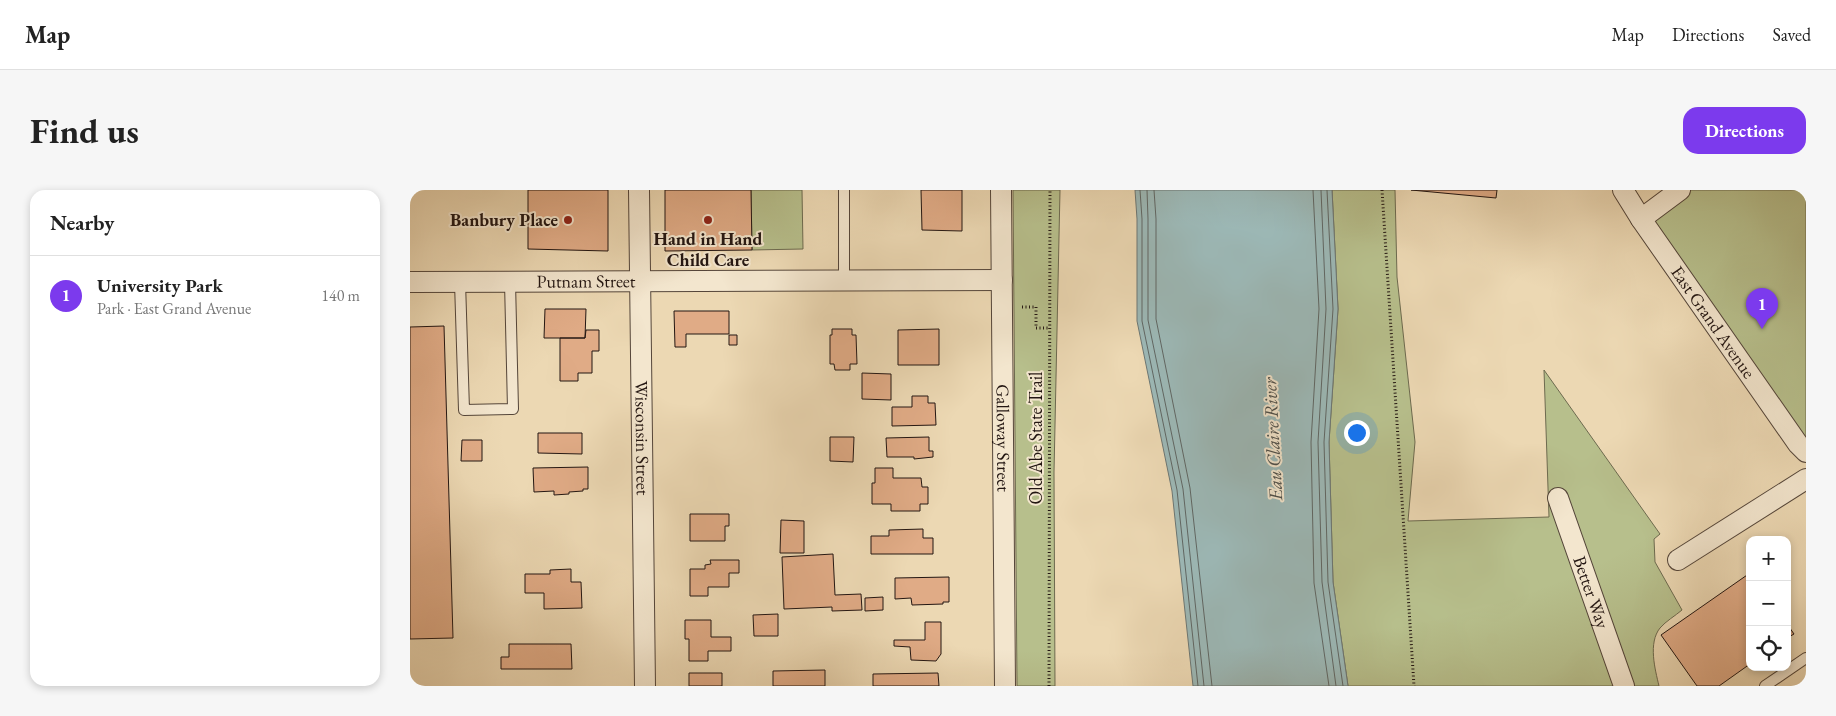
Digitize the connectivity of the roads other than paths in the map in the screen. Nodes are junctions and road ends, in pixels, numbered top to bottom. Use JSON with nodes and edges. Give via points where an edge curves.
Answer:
{"nodes":[{"id":1,"x":639,"y":190,"type":"edge"},
{"id":2,"x":844,"y":190,"type":"edge"},
{"id":3,"x":1001,"y":190,"type":"edge"},
{"id":4,"x":1623,"y":190,"type":"edge"},
{"id":5,"x":1680,"y":190,"type":"edge"},
{"id":6,"x":1641,"y":219,"type":"junction"},
{"id":7,"x":1002,"y":280,"type":"junction"},
{"id":8,"x":844,"y":281,"type":"junction"},
{"id":9,"x":410,"y":282,"type":"edge"},
{"id":10,"x":460,"y":282,"type":"junction"},
{"id":11,"x":510,"y":282,"type":"junction"},
{"id":12,"x":639,"y":282,"type":"junction"},
{"id":13,"x":1806,"y":452,"type":"edge"},
{"id":14,"x":1806,"y":479,"type":"edge"},
{"id":15,"x":1558,"y":498,"type":"dead end"},
{"id":16,"x":1678,"y":560,"type":"dead end"},
{"id":17,"x":1806,"y":658,"type":"edge"},
{"id":18,"x":645,"y":686,"type":"edge"},
{"id":19,"x":1005,"y":686,"type":"edge"},
{"id":20,"x":1624,"y":686,"type":"edge"},
{"id":21,"x":1765,"y":686,"type":"edge"}],
"edges":[{"from":1,"to":12,"type":"street","name":"Wisconsin Street"},
{"from":2,"to":8,"type":"lane"},
{"from":3,"to":7,"type":"street","name":"Galloway Street"},
{"from":4,"to":6,"type":"street","name":"East Grand Avenue"},
{"from":5,"to":6,"type":"street"},
{"from":6,"to":13,"type":"street","name":"East Grand Avenue"},
{"from":7,"to":8,"type":"street","name":"Putnam Street"},
{"from":7,"to":19,"type":"street","name":"Galloway Street"},
{"from":8,"to":12,"type":"street","name":"Putnam Street"},
{"from":9,"to":10,"type":"street","name":"Putnam Street"},
{"from":10,"to":11,"type":"street","name":"Putnam Street"},
{"from":10,"to":11,"type":"lane","via":[[464,410],[513,409]]},
{"from":11,"to":12,"type":"street","name":"Putnam Street"},
{"from":12,"to":18,"type":"street","name":"Wisconsin Street"},
{"from":14,"to":16,"type":"street"},
{"from":15,"to":20,"type":"street","name":"Better Way"},
{"from":17,"to":21,"type":"lane"}]}
